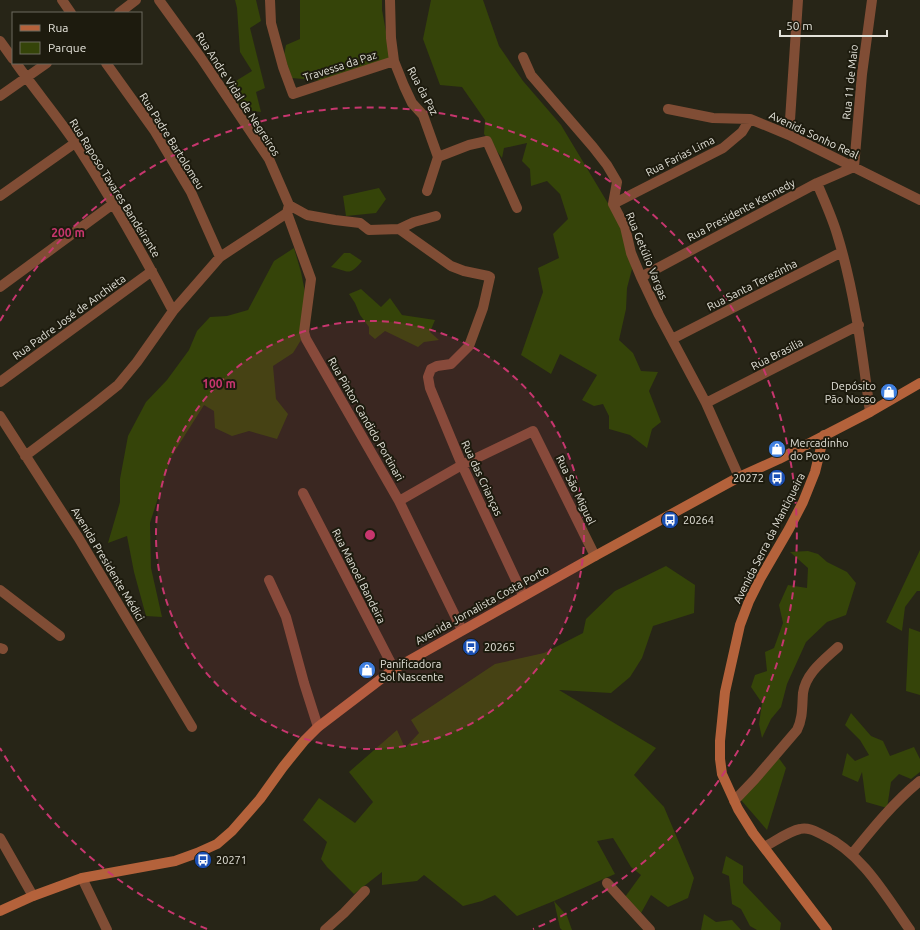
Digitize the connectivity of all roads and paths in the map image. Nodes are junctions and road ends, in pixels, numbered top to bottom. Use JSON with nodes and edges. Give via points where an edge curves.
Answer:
{"nodes":[{"id":1,"x":62,"y":0,"type":"edge"},
{"id":2,"x":136,"y":0,"type":"edge"},
{"id":3,"x":159,"y":0,"type":"edge"},
{"id":4,"x":270,"y":0,"type":"edge"},
{"id":5,"x":390,"y":0,"type":"edge"},
{"id":6,"x":798,"y":0,"type":"edge"},
{"id":7,"x":872,"y":0,"type":"edge"},
{"id":8,"x":70,"y":12,"type":"edge"},
{"id":9,"x":119,"y":12,"type":"edge"},
{"id":10,"x":0,"y":41,"type":"edge"},
{"id":11,"x":523,"y":57,"type":"dead end"},
{"id":12,"x":12,"y":58,"type":"edge"},
{"id":13,"x":394,"y":61,"type":"junction"},
{"id":14,"x":17,"y":64,"type":"edge"},
{"id":15,"x":46,"y":64,"type":"edge"},
{"id":16,"x":107,"y":64,"type":"edge"},
{"id":17,"x":26,"y":77,"type":"junction"},
{"id":18,"x":0,"y":96,"type":"edge"},
{"id":19,"x":668,"y":109,"type":"dead end"},
{"id":20,"x":750,"y":120,"type":"junction"},
{"id":21,"x":789,"y":135,"type":"junction"},
{"id":22,"x":75,"y":143,"type":"junction"},
{"id":23,"x":438,"y":157,"type":"junction"},
{"id":24,"x":854,"y":167,"type":"junction"},
{"id":25,"x":817,"y":184,"type":"junction"},
{"id":26,"x":427,"y":191,"type":"dead end"},
{"id":27,"x":0,"y":196,"type":"edge"},
{"id":28,"x":920,"y":200,"type":"edge"},
{"id":29,"x":113,"y":204,"type":"junction"},
{"id":30,"x":613,"y":204,"type":"junction"},
{"id":31,"x":517,"y":208,"type":"dead end"},
{"id":32,"x":288,"y":209,"type":"junction"},
{"id":33,"x":436,"y":216,"type":"dead end"},
{"id":34,"x":399,"y":229,"type":"junction"},
{"id":35,"x":842,"y":252,"type":"junction"},
{"id":36,"x":220,"y":257,"type":"junction"},
{"id":37,"x":152,"y":270,"type":"junction"},
{"id":38,"x":641,"y":277,"type":"junction"},
{"id":39,"x":0,"y":287,"type":"edge"},
{"id":40,"x":173,"y":310,"type":"junction"},
{"id":41,"x":859,"y":325,"type":"junction"},
{"id":42,"x":672,"y":339,"type":"junction"},
{"id":43,"x":0,"y":382,"type":"edge"},
{"id":44,"x":920,"y":383,"type":"edge"},
{"id":45,"x":706,"y":403,"type":"junction"},
{"id":46,"x":870,"y":412,"type":"junction"},
{"id":47,"x":0,"y":416,"type":"edge"},
{"id":48,"x":824,"y":435,"type":"junction"},
{"id":49,"x":25,"y":456,"type":"junction"},
{"id":50,"x":462,"y":465,"type":"junction"},
{"id":51,"x":740,"y":477,"type":"junction"},
{"id":52,"x":303,"y":493,"type":"dead end"},
{"id":53,"x":399,"y":501,"type":"junction"},
{"id":54,"x":595,"y":556,"type":"junction"},
{"id":55,"x":269,"y":580,"type":"dead end"},
{"id":56,"x":0,"y":590,"type":"edge"},
{"id":57,"x":523,"y":595,"type":"junction"},
{"id":58,"x":462,"y":630,"type":"junction"},
{"id":59,"x":60,"y":636,"type":"dead end"},
{"id":60,"x":838,"y":647,"type":"dead end"},
{"id":61,"x":394,"y":669,"type":"junction"},
{"id":62,"x":192,"y":727,"type":"dead end"},
{"id":63,"x":318,"y":727,"type":"junction"},
{"id":64,"x":920,"y":781,"type":"edge"},
{"id":65,"x":734,"y":801,"type":"junction"},
{"id":66,"x":0,"y":838,"type":"edge"},
{"id":67,"x":764,"y":847,"type":"junction"},
{"id":68,"x":852,"y":854,"type":"junction"},
{"id":69,"x":82,"y":878,"type":"junction"},
{"id":70,"x":607,"y":883,"type":"dead end"},
{"id":71,"x":365,"y":891,"type":"dead end"},
{"id":72,"x":33,"y":896,"type":"junction"},
{"id":73,"x":0,"y":911,"type":"edge"},
{"id":74,"x":107,"y":930,"type":"edge"},
{"id":75,"x":325,"y":930,"type":"edge"},
{"id":76,"x":650,"y":930,"type":"edge"},
{"id":77,"x":827,"y":930,"type":"edge"},
{"id":78,"x":910,"y":930,"type":"edge"}],
"edges":[{"from":1,"to":8,"type":"street"},
{"from":2,"to":9,"type":"street"},
{"from":3,"to":32,"type":"street","name":"Rua Andre Vidal de Negreiros","via":[[269,160]]},
{"from":4,"to":13,"type":"street","name":"Travessa da Paz","via":[[271,23],[282,67],[293,94]]},
{"from":5,"to":13,"type":"street","name":"Rua da Paz"},
{"from":6,"to":21,"type":"street"},
{"from":7,"to":24,"type":"street","name":"Rua 11 de Maio","via":[[862,74]]},
{"from":10,"to":12,"type":"street"},
{"from":11,"to":30,"type":"street","name":"Rua Getúlio Vargas","via":[[531,75],[593,147],[614,176],[617,182]]},
{"from":13,"to":23,"type":"street","name":"Rua da Paz","via":[[412,103],[423,115]]},
{"from":14,"to":17,"type":"street","name":"Rua Raposo Tavares Bandeirante"},
{"from":15,"to":17,"type":"street"},
{"from":16,"to":36,"type":"street","name":"Rua Padre Bartolomeu","via":[[154,130],[192,192]]},
{"from":17,"to":18,"type":"street"},
{"from":17,"to":22,"type":"street","name":"Rua Raposo Tavares Bandeirante"},
{"from":19,"to":20,"type":"street","name":"Avenida Sonho Real","via":[[713,118]]},
{"from":20,"to":21,"type":"street","name":"Avenida Sonho Real"},
{"from":20,"to":30,"type":"street","name":"Rua Farias Lima","via":[[742,132],[723,148]]},
{"from":21,"to":24,"type":"street","name":"Avenida Sonho Real"},
{"from":22,"to":27,"type":"street"},
{"from":22,"to":29,"type":"street","name":"Rua Raposo Tavares Bandeirante"},
{"from":23,"to":26,"type":"street"},
{"from":23,"to":31,"type":"street","via":[[485,141]]},
{"from":24,"to":25,"type":"street","name":"Rua Presidente Kennedy"},
{"from":24,"to":28,"type":"street","name":"Avenida Sonho Real"},
{"from":25,"to":35,"type":"street"},
{"from":25,"to":38,"type":"street","name":"Rua Presidente Kennedy"},
{"from":29,"to":37,"type":"street","name":"Rua Raposo Tavares Bandeirante"},
{"from":29,"to":39,"type":"street"},
{"from":30,"to":38,"type":"street","name":"Rua Getúlio Vargas","via":[[624,227],[631,254]]},
{"from":32,"to":34,"type":"street","via":[[307,215],[360,223],[369,230]]},
{"from":32,"to":36,"type":"street"},
{"from":32,"to":53,"type":"street","name":"Rua Pintor Candido Portinari","via":[[311,279],[304,332],[306,339]]},
{"from":33,"to":34,"type":"street"},
{"from":34,"to":50,"type":"street","name":"Rua das Crianças","via":[[450,266],[490,277],[483,308],[469,346],[451,364],[431,369],[428,377],[430,388]]},
{"from":35,"to":41,"type":"street"},
{"from":35,"to":42,"type":"street","name":"Rua Santa Terezinha"},
{"from":36,"to":40,"type":"street"},
{"from":37,"to":40,"type":"street","name":"Rua Raposo Tavares Bandeirante"},
{"from":37,"to":43,"type":"street","name":"Rua Padre José de Anchieta"},
{"from":38,"to":42,"type":"street","name":"Rua Getúlio Vargas"},
{"from":40,"to":49,"type":"street","via":[[118,385]]},
{"from":41,"to":45,"type":"street","name":"Rua Brasilia"},
{"from":41,"to":46,"type":"street"},
{"from":42,"to":45,"type":"street","name":"Rua Getúlio Vargas"},
{"from":44,"to":46,"type":"main road","name":"Avenida Jornalista Costa Porto"},
{"from":45,"to":51,"type":"street","name":"Rua Getúlio Vargas"},
{"from":46,"to":48,"type":"main road","name":"Avenida Jornalista Costa Porto"},
{"from":47,"to":49,"type":"street","name":"Avenida Presidente Médici"},
{"from":48,"to":51,"type":"main road","name":"Avenida Jornalista Costa Porto"},
{"from":48,"to":65,"type":"main road","name":"Avenida Serra da Mantiqueira","via":[[815,472],[803,502],[760,579],[740,625],[725,692],[720,741],[722,774]]},
{"from":49,"to":62,"type":"street","name":"Avenida Presidente Médici","via":[[78,537]]},
{"from":50,"to":53,"type":"street"},
{"from":50,"to":54,"type":"street","name":"Rua São Miguel","via":[[533,430]]},
{"from":50,"to":57,"type":"street","name":"Rua das Crianças"},
{"from":51,"to":54,"type":"main road","name":"Avenida Jornalista Costa Porto"},
{"from":52,"to":61,"type":"street","name":"Rua Manoel Bandeira"},
{"from":53,"to":58,"type":"street","name":"Rua Pintor Candido Portinari"},
{"from":54,"to":57,"type":"main road","name":"Avenida Jornalista Costa Porto"},
{"from":55,"to":63,"type":"street","via":[[286,617]]},
{"from":56,"to":59,"type":"street"},
{"from":57,"to":58,"type":"main road","name":"Avenida Jornalista Costa Porto"},
{"from":58,"to":61,"type":"main road","name":"Avenida Jornalista Costa Porto"},
{"from":60,"to":65,"type":"street","via":[[819,664],[808,680],[803,694],[800,723],[796,730]]},
{"from":61,"to":63,"type":"main road","name":"Avenida Jornalista Costa Porto"},
{"from":63,"to":69,"type":"main road","name":"Avenida Jornalista Costa Porto","via":[[283,767],[260,799],[217,844],[175,861]]},
{"from":64,"to":68,"type":"street","via":[[884,815]]},
{"from":65,"to":67,"type":"main road","name":"Avenida Serra da Mantiqueira"},
{"from":66,"to":72,"type":"street"},
{"from":67,"to":68,"type":"street","via":[[800,829],[811,829],[831,838]]},
{"from":67,"to":77,"type":"main road","name":"Avenida Serra da Mantiqueira"},
{"from":68,"to":78,"type":"street"},
{"from":69,"to":72,"type":"main road","name":"Avenida Jornalista Costa Porto"},
{"from":69,"to":74,"type":"street"},
{"from":70,"to":76,"type":"street"},
{"from":71,"to":75,"type":"street"},
{"from":72,"to":73,"type":"main road","name":"Avenida Jornalista Costa Porto"}]}
